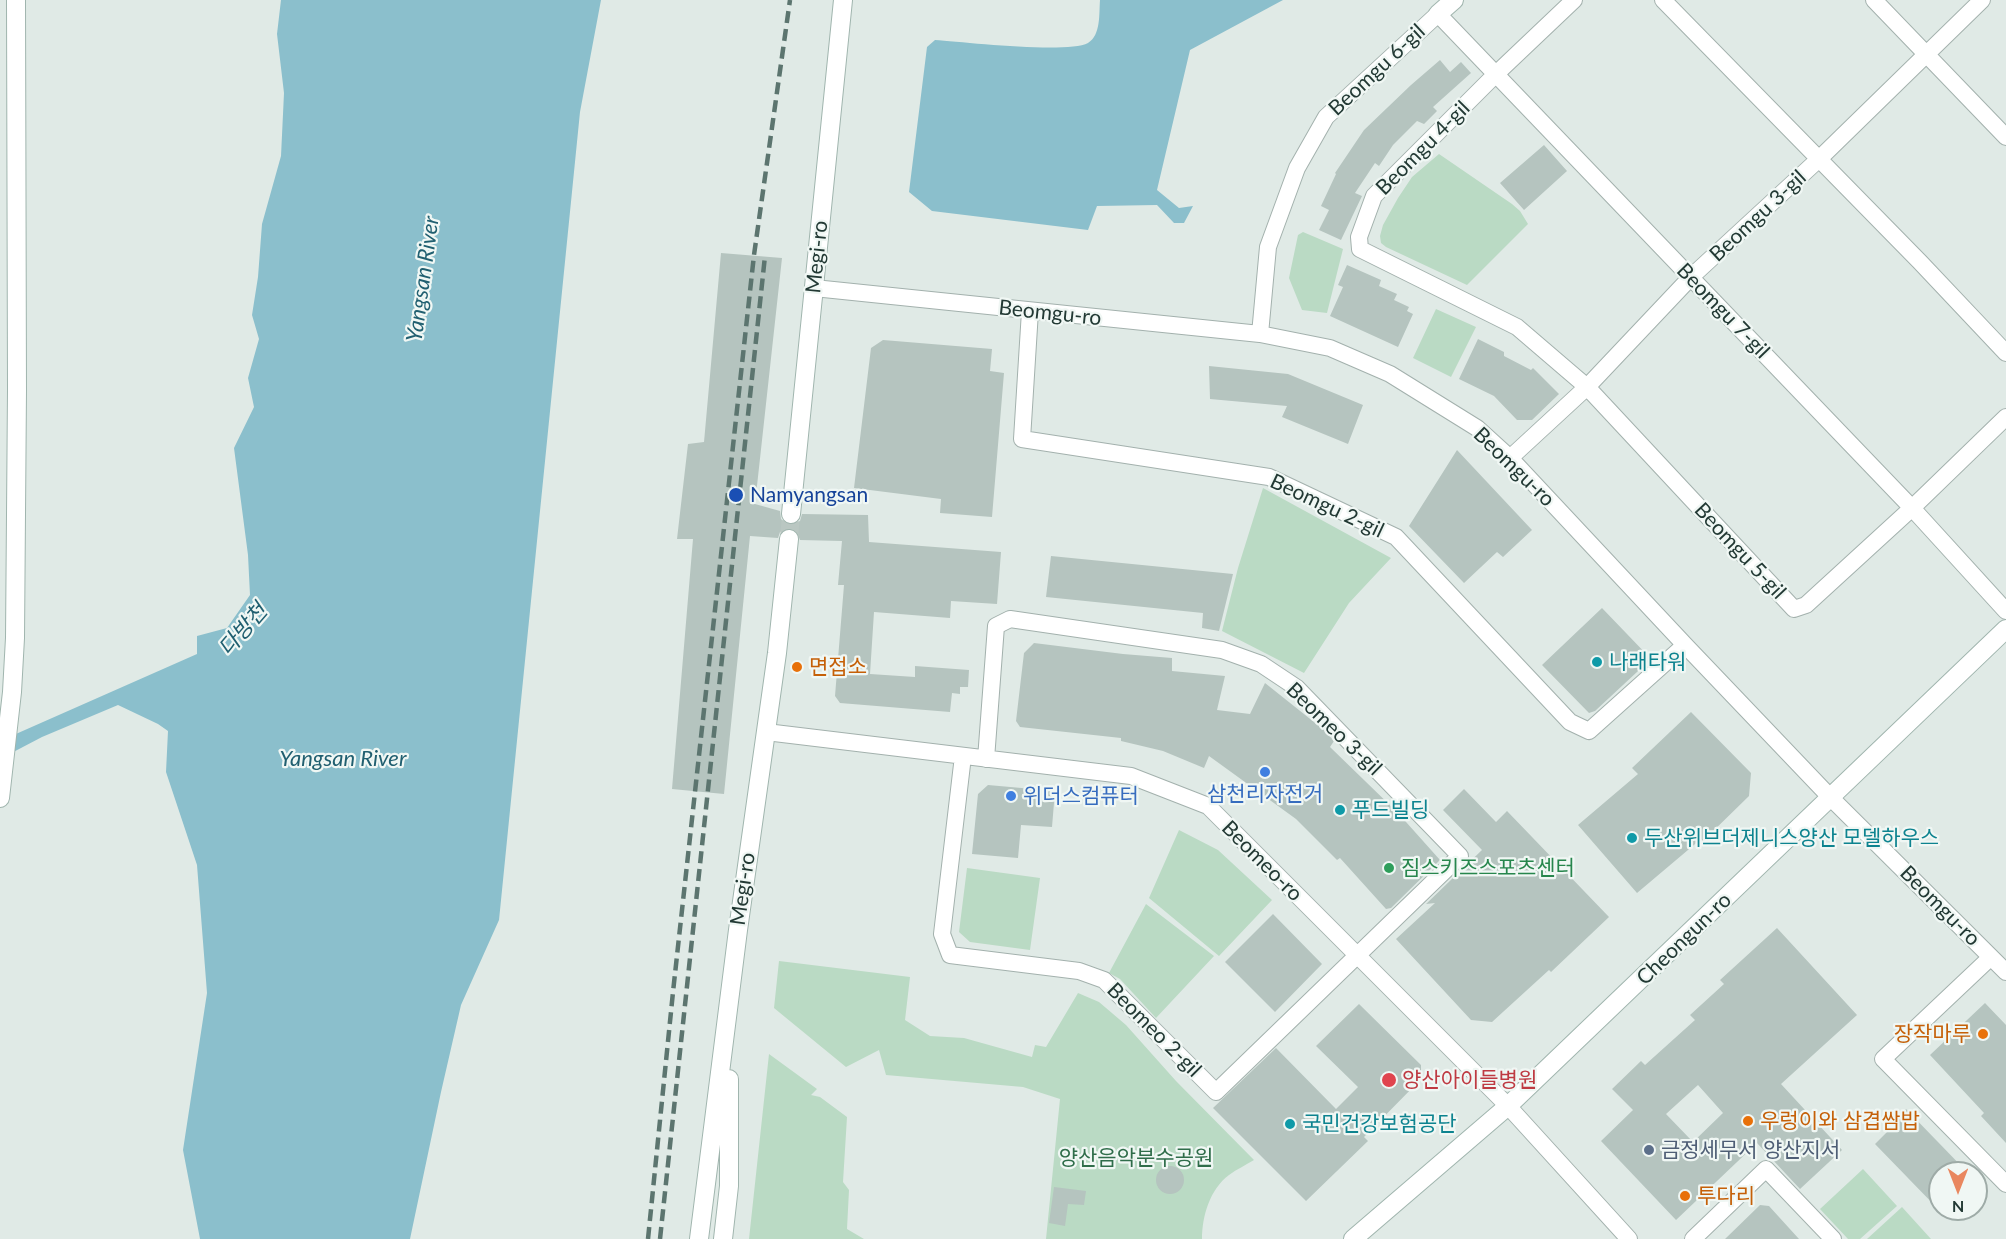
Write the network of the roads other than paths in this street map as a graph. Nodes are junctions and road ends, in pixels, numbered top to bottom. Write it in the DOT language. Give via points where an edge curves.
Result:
graph roads {
  1 [pos="16,0"];
  2 [pos="843,0"];
  3 [pos="1454,0"];
  4 [pos="1574,0"];
  5 [pos="1663,0"];
  6 [pos="1874,0"];
  7 [pos="1982,0"];
  8 [pos="1438,14"];
  9 [pos="1926,54"];
  10 [pos="1496,74"];
  11 [pos="2006,137"];
  12 [pos="1820,159"];
  13 [pos="1691,278"];
  14 [pos="814,288"];
  15 [pos="1030,310"];
  16 [pos="1260,334"];
  17 [pos="2006,353"];
  18 [pos="1587,387"];
  19 [pos="2006,417"];
  20 [pos="1510,458"];
  21 [pos="1912,508"];
  22 [pos="791,514"];
  23 [pos="789,539"];
  24 [pos="2006,611"];
  25 [pos="2006,629"];
  26 [pos="1685,645"];
  27 [pos="766,732"];
  28 [pos="963,756"];
  29 [pos="986,759"];
  30 [pos="0,798"];
  31 [pos="1831,798"];
  32 [pos="1357,955"];
  33 [pos="1991,957"];
  34 [pos="2006,972"];
  35 [pos="728,1004"];
  36 [pos="1508,1106"];
  37 [pos="2006,1184"];
  38 [pos="699,1239"];
  39 [pos="723,1239"];
  40 [pos="1353,1239"];
  41 [pos="1629,1239"];
  42 [pos="1693,1239"];
  43 [pos="1833,1239"];
  1 -- 30 [label="street" via="15,638"];
  2 -- 14 [label="street, Megi-ro"];
  3 -- 8 [label="street"];
  4 -- 10 [label="street, Beomgu 4-gil"];
  5 -- 12 [label="street"];
  6 -- 9 [label="street"];
  7 -- 9 [label="street, Beomgu 3-gil"];
  8 -- 10 [label="street, Beomgu 7-gil"];
  8 -- 16 [label="street, Beomgu 6-gil" via="1326,117 1297,168 1268,247"];
  9 -- 11 [label="street"];
  9 -- 12 [label="street, Beomgu 3-gil"];
  10 -- 13 [label="street, Beomgu 7-gil"];
  10 -- 18 [label="street, Beomgu 4-gil" via="1374,196 1359,237 1360,249 1517,327"];
  12 -- 13 [label="street, Beomgu 3-gil"];
  12 -- 17 [label="street"];
  13 -- 18 [label="street, Beomgu 3-gil"];
  13 -- 21 [label="street, Beomgu 7-gil"];
  14 -- 15 [label="street, Beomgu-ro"];
  14 -- 22 [label="street, Megi-ro"];
  15 -- 16 [label="street, Beomgu-ro"];
  15 -- 26 [label="street, Beomgu 2-gil" via="1022,439 1269,477 1396,537 1570,722 1589,731"];
  16 -- 20 [label="street, Beomgu-ro" via="1330,348 1390,374 1477,428"];
  18 -- 20 [label="street, Beomgu 3-gil"];
  18 -- 21 [label="street, Beomgu 5-gil" via="1794,609 1806,605"];
  19 -- 21 [label="street, Beomgu 5-gil"];
  20 -- 26 [label="street, Beomgu-ro"];
  21 -- 24 [label="street, Beomgu 7-gil"];
  23 -- 27 [label="street, Megi-ro"];
  25 -- 31 [label="street, Cheongun-ro"];
  26 -- 31 [label="street, Beomgu-ro"];
  27 -- 28 [label="street, Beomeo-ro"];
  27 -- 35 [label="street, Megi-ro"];
  28 -- 29 [label="street, Beomeo-ro"];
  28 -- 32 [label="street, Beomeo 2-gil" via="942,934 950,955 1079,971 1104,980 1216,1092"];
  29 -- 32 [label="street, Beomeo-ro" via="1131,776 1208,806"];
  29 -- 32 [label="street, Beomeo 3-gil" via="996,626 1010,619 1222,650 1261,664 1296,688 1460,856"];
  31 -- 33 [label="street, Beomgu-ro"];
  31 -- 36 [label="street, Cheongun-ro"];
  32 -- 36 [label="street, Beomeo-ro"];
  33 -- 34 [label="street, Beomgu-ro"];
  33 -- 37 [label="street" via="1883,1059"];
  35 -- 38 [label="street, Megi-ro"];
  35 -- 39 [label="street" via="729,1186"];
  36 -- 40 [label="street, Cheongun-ro"];
  36 -- 41 [label="street, Beomeo-ro"];
  42 -- 43 [label="street" via="1766,1169"];
}
